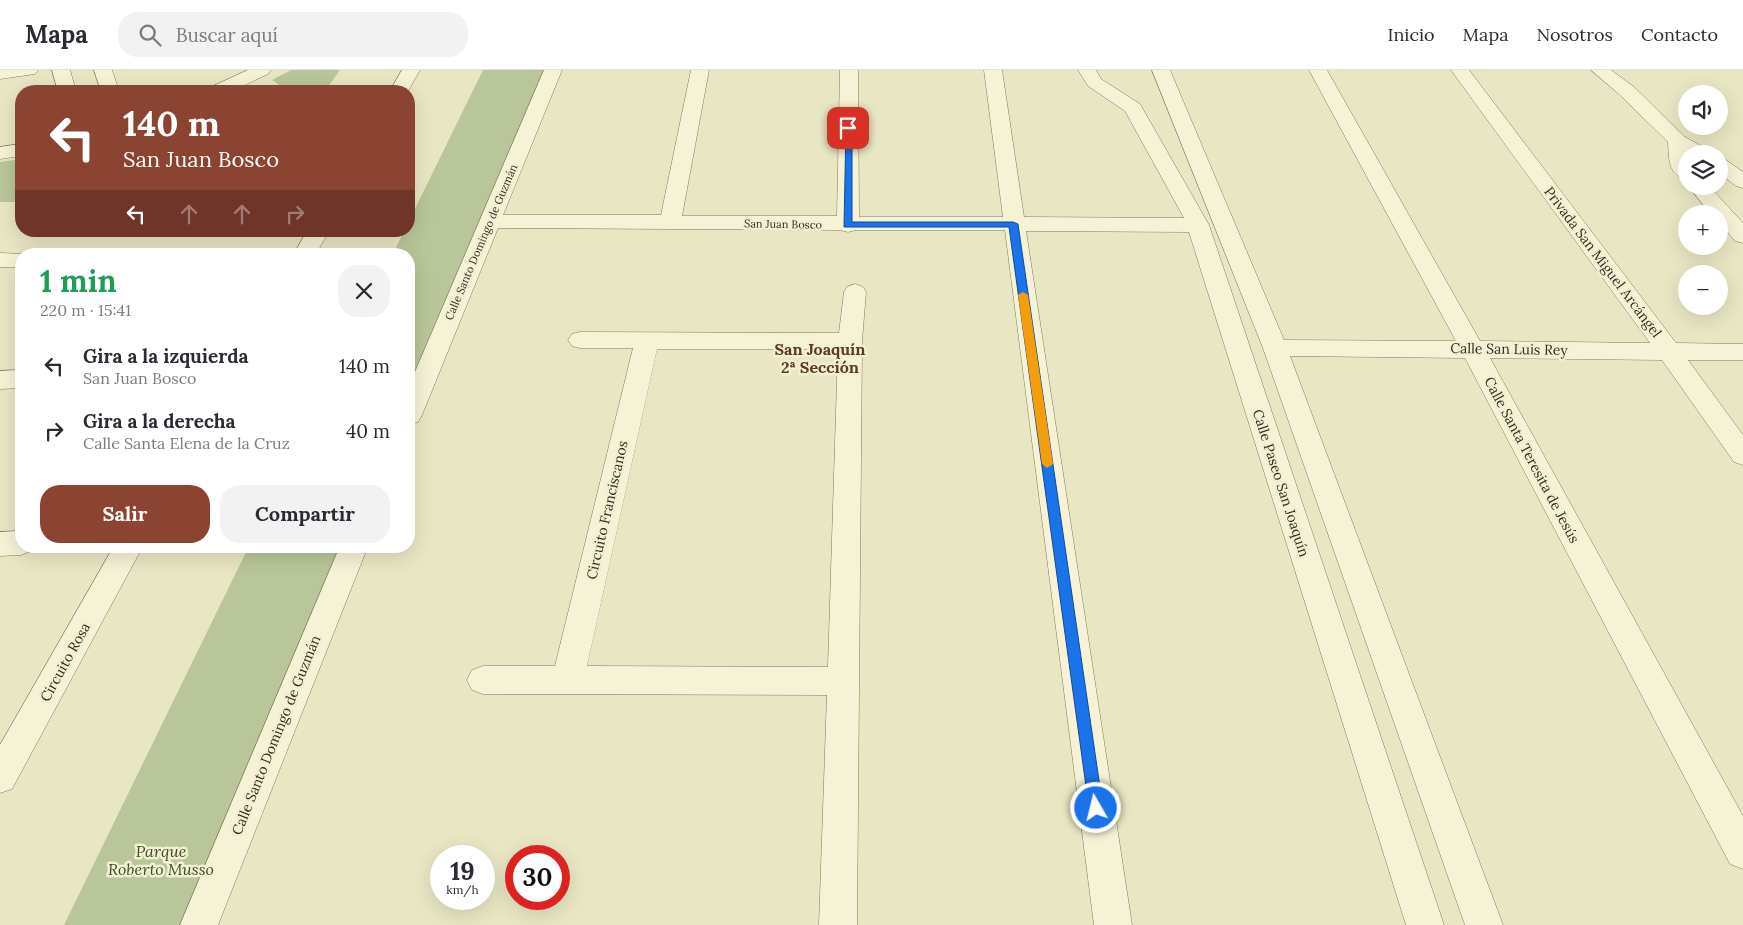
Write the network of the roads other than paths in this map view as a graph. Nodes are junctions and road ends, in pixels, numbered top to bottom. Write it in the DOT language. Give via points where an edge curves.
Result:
graph roads {
  1 [pos="29,70"];
  2 [pos="61,70"];
  3 [pos="103,70"];
  4 [pos="262,70"];
  5 [pos="411,70"];
  6 [pos="553,70"];
  7 [pos="700,70"];
  8 [pos="849,70"];
  9 [pos="992,70"];
  10 [pos="1087,70"];
  11 [pos="1161,70"];
  12 [pos="1318,70"];
  13 [pos="1460,70"];
  14 [pos="1600,70"];
  15 [pos="0,74"];
  16 [pos="65,85"];
  17 [pos="108,85"];
  18 [pos="231,85"];
  19 [pos="402,85"];
  20 [pos="1678,142"];
  21 [pos="1678,145"];
  22 [pos="1684,145"];
  23 [pos="15,151"];
  24 [pos="0,152"];
  25 [pos="1728,171"];
  26 [pos="1743,182"];
  27 [pos="1706,195"];
  28 [pos="489,221"];
  29 [pos="670,222"];
  30 [pos="1013,224"];
  31 [pos="848,225"];
  32 [pos="1198,225"];
  33 [pos="1743,236"];
  34 [pos="315,237"];
  35 [pos="308,248"];
  36 [pos="0,260"];
  37 [pos="15,260"];
  38 [pos="856,292"];
  39 [pos="580,340"];
  40 [pos="647,341"];
  41 [pos="850,341"];
  42 [pos="1275,348"];
  43 [pos="1472,348"];
  44 [pos="1668,351"];
  45 [pos="1743,352"];
  46 [pos="15,379"];
  47 [pos="0,380"];
  48 [pos="415,400"];
  49 [pos="1743,455"];
  50 [pos="15,543"];
  51 [pos="0,544"];
  52 [pos="125,553"];
  53 [pos="351,553"];
  54 [pos="568,679"];
  55 [pos="483,680"];
  56 [pos="844,681"];
  57 [pos="0,777"];
  58 [pos="1743,851"];
  59 [pos="199,925"];
  60 [pos="838,925"];
  61 [pos="1113,925"];
  62 [pos="1425,925"];
  63 [pos="1484,925"];
  1 -- 15 [label="street"];
  2 -- 16 [label="street"];
  3 -- 17 [label="street"];
  4 -- 18 [label="street"];
  5 -- 19 [label="street"];
  6 -- 28 [label="street, Calle Santo Domingo de Guzmán"];
  7 -- 29 [label="street"];
  8 -- 31 [label="street"];
  9 -- 30 [label="street"];
  10 -- 32 [label="street, Calle Paseo San Joaquín" via="1094,82 1133,108"];
  11 -- 42 [label="street"];
  12 -- 43 [label="street, Calle Santa Teresita de Jesús"];
  13 -- 44 [label="street, Privada San Miguel Arcángel"];
  14 -- 20 [label="street"];
  20 -- 21 [label="street"];
  20 -- 22 [label="street"];
  23 -- 24 [label="street"];
  25 -- 26 [label="street"];
  27 -- 33 [label="street"];
  28 -- 29 [label="street, San Juan Bosco"];
  28 -- 48 [label="street, Calle Santo Domingo de Guzmán"];
  29 -- 31 [label="street, San Juan Bosco"];
  30 -- 31 [label="street, San Juan Bosco"];
  30 -- 32 [label="street, San Juan Bosco"];
  30 -- 61 [label="street"];
  32 -- 62 [label="street, Calle Paseo San Joaquín"];
  34 -- 35 [label="street"];
  36 -- 37 [label="street"];
  38 -- 41 [label="street"];
  39 -- 40 [label="street"];
  40 -- 41 [label="street"];
  40 -- 54 [label="street, Circuito Franciscanos"];
  41 -- 56 [label="street"];
  42 -- 43 [label="street, Calle San Luis Rey"];
  42 -- 63 [label="street"];
  43 -- 44 [label="street, Calle San Luis Rey"];
  43 -- 58 [label="street, Calle Santa Teresita de Jesús"];
  44 -- 45 [label="street, Calle San Luis Rey"];
  44 -- 49 [label="street, Privada San Miguel Arcángel"];
  46 -- 47 [label="street"];
  50 -- 51 [label="street"];
  52 -- 57 [label="street, Circuito Rosa"];
  53 -- 59 [label="street, Calle Santo Domingo de Guzmán"];
  54 -- 55 [label="street"];
  54 -- 56 [label="street"];
  56 -- 60 [label="street"];
}
